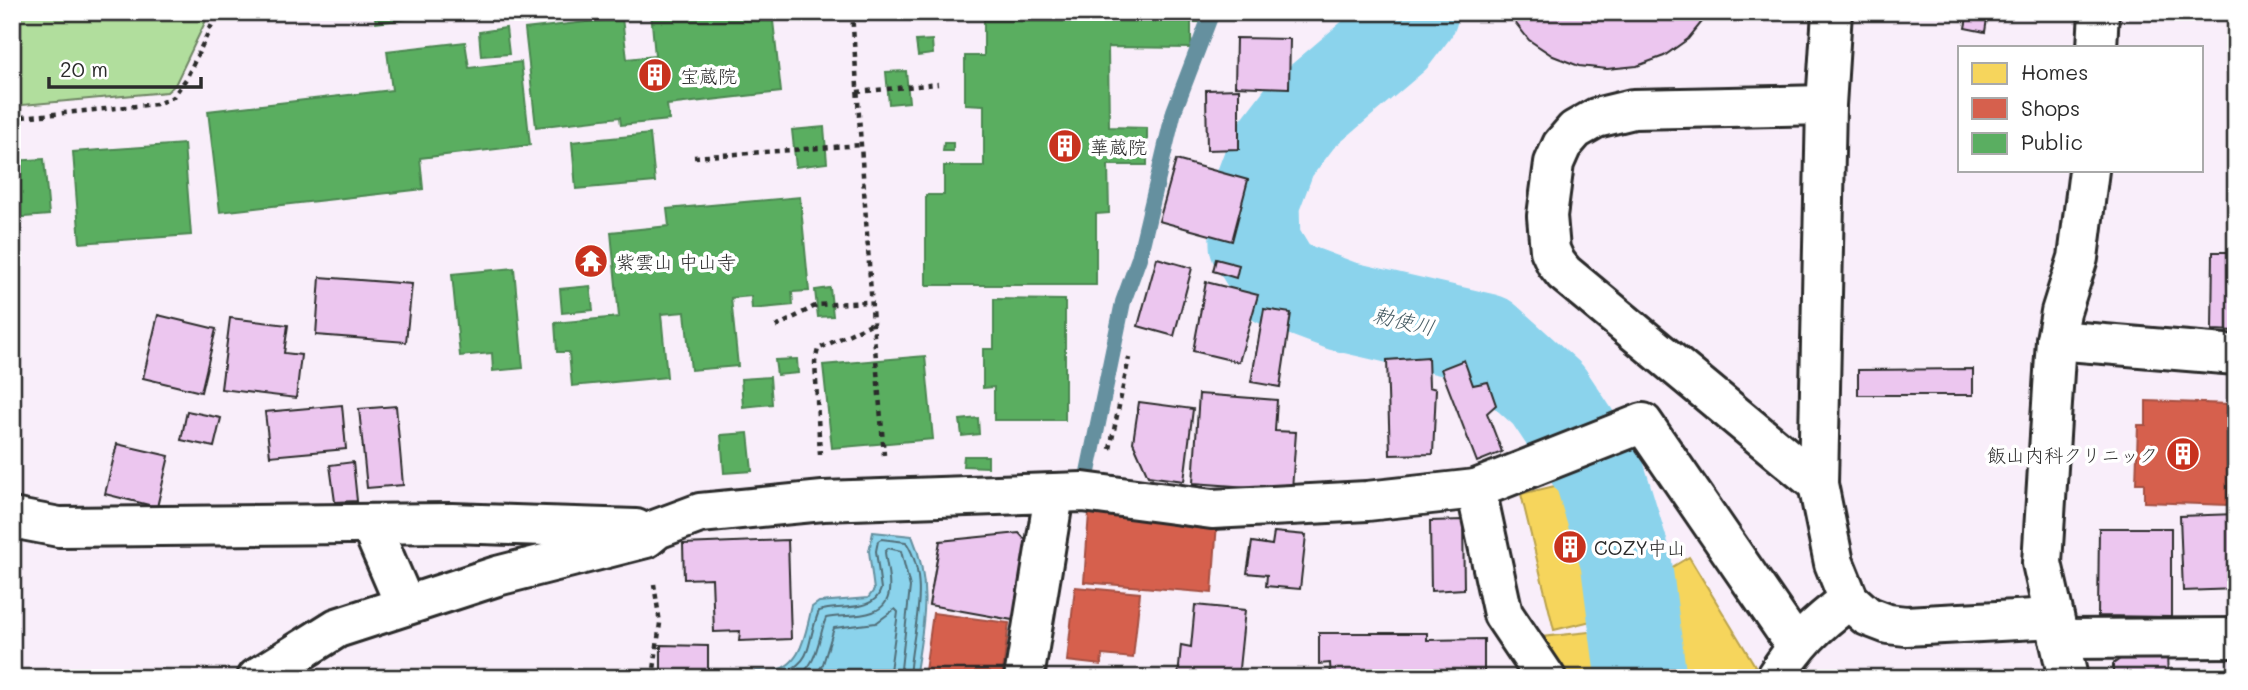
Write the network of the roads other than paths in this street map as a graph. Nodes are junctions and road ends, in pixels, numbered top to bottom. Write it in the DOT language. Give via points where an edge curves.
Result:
graph roads {
  1 [pos="1832,12"];
  2 [pos="2099,12"];
  3 [pos="2097,46"];
  4 [pos="1826,105"];
  5 [pos="2089,172"];
  6 [pos="2056,340"];
  7 [pos="2236,355"];
  8 [pos="1818,484"];
  9 [pos="1476,489"];
  10 [pos="1054,495"];
  11 [pos="12,518"];
  12 [pos="370,524"];
  13 [pos="651,534"];
  14 [pos="1849,600"];
  15 [pos="405,605"];
  16 [pos="2057,629"];
  17 [pos="2236,638"];
  18 [pos="1796,646"];
  19 [pos="257,678"];
  20 [pos="1024,678"];
  21 [pos="1546,678"];
  22 [pos="1775,678"];
  23 [pos="2068,678"];
  1 -- 4 [label="street"];
  2 -- 3 [label="street"];
  4 -- 8 [label="street"];
  4 -- 8 [label="street" via="1633,109 1596,118 1575,130 1562,145 1554,163 1547,216 1550,250 1564,273"];
  5 -- 6 [label="street" via="2078,258"];
  6 -- 7 [label="street"];
  6 -- 16 [label="street" via="2042,563"];
  8 -- 14 [label="street" via="1834,563"];
  9 -- 10 [label="street" via="1367,501 1212,509 1083,492"];
  9 -- 18 [label="street" via="1643,423"];
  9 -- 21 [label="street" via="1503,614"];
  10 -- 13 [label="street" via="823,501 700,513"];
  10 -- 20 [label="street"];
  11 -- 12 [label="street" via="59,527"];
  12 -- 13 [label="street" via="452,523"];
  12 -- 15 [label="street"];
  13 -- 15 [label="street"];
  14 -- 16 [label="street" via="1867,616 1888,624"];
  14 -- 18 [label="street"];
  15 -- 19 [label="street" via="337,628"];
  16 -- 17 [label="street"];
  16 -- 23 [label="street"];
  18 -- 22 [label="street"];
}
